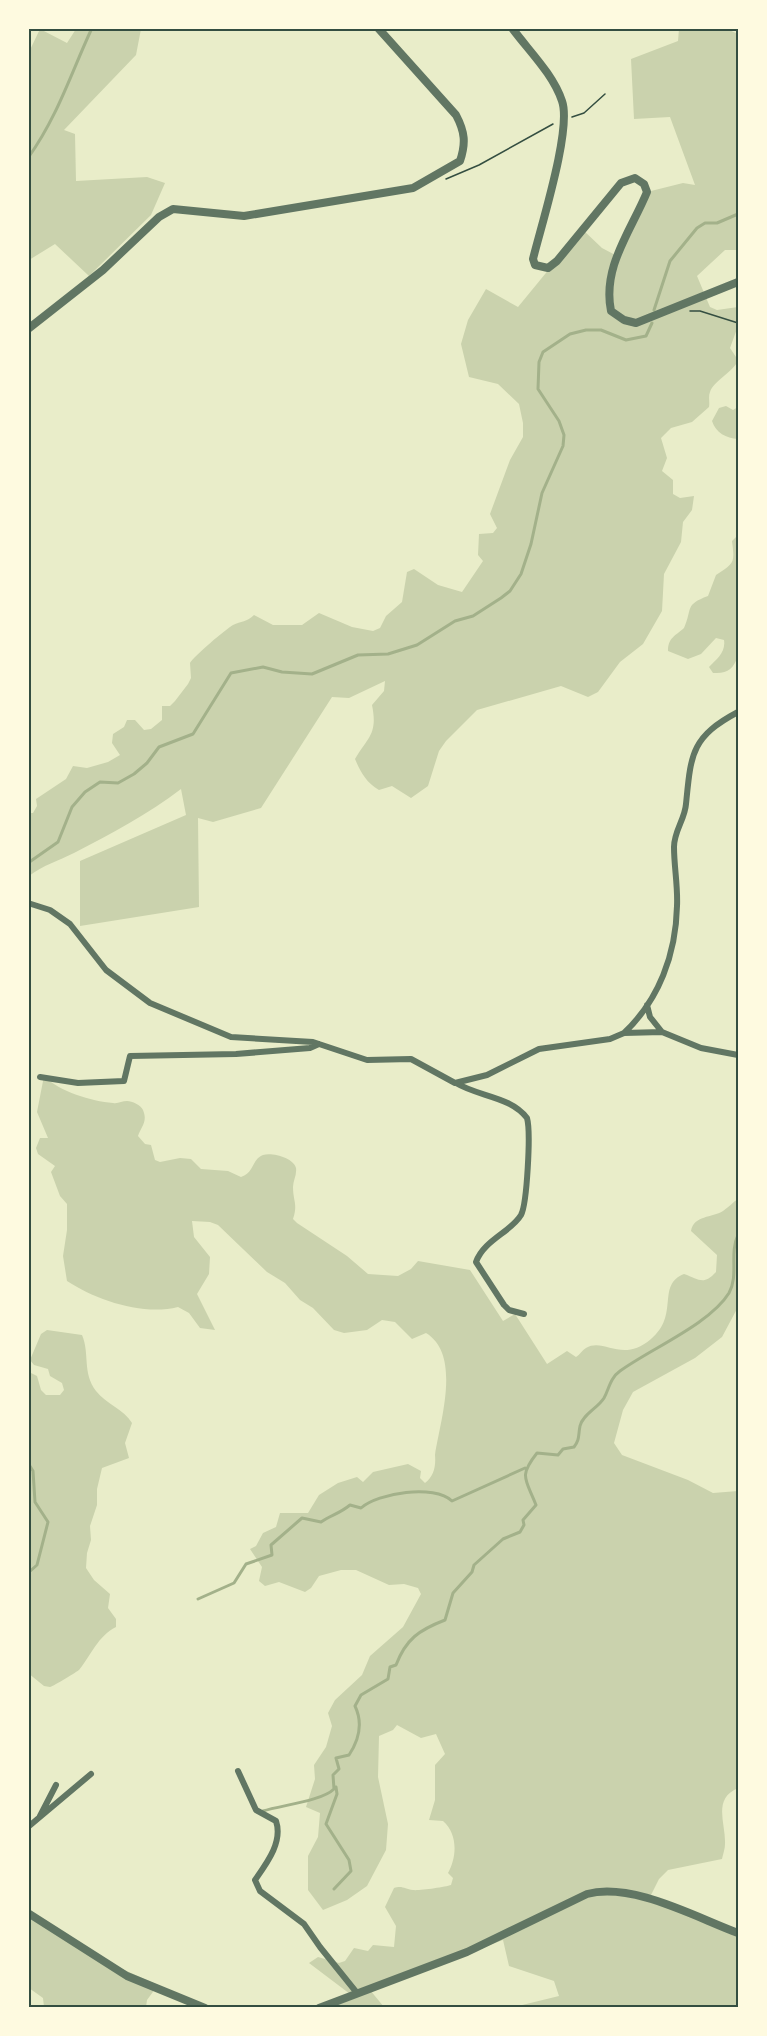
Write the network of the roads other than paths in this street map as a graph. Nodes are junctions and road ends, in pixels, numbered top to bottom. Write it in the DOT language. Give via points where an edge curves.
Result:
graph roads {
  1 [pos="378,28"];
  2 [pos="512,28"];
  3 [pos="738,282"];
  4 [pos="28,329"];
  5 [pos="738,712"];
  6 [pos="28,903"];
  7 [pos="647,1004"];
  8 [pos="662,1032"];
  9 [pos="624,1034"];
  10 [pos="320,1044"];
  11 [pos="738,1055"];
  12 [pos="40,1077"];
  13 [pos="455,1083"];
  14 [pos="524,1314"];
  15 [pos="238,1771"];
  16 [pos="91,1774"];
  17 [pos="56,1785"];
  18 [pos="36,1821"];
  19 [pos="28,1827"];
  20 [pos="28,1913"];
  21 [pos="738,1933"];
  22 [pos="357,1993"];
  23 [pos="205,2007"];
  24 [pos="319,2007"];
  1 -- 4 [label="street" via="430,84 464,129 465,146 460,161 413,188 244,216 173,208"];
  2 -- 3 [label="street" via="563,102 564,120 533,259 535,265 548,268 557,261 621,183 635,178 644,183 647,192 610,275 611,311 636,323"];
  5 -- 7 [label="street" via="703,736 694,749 686,807 674,836 675,929 666,972"];
  6 -- 10 [label="street" via="50,910 70,924 106,970 150,1003 231,1037"];
  7 -- 8 [label="street" via="650,1017"];
  7 -- 9 [label="street"];
  8 -- 9 [label="street"];
  8 -- 11 [label="street" via="701,1048"];
  9 -- 13 [label="street" via="539,1049 487,1075"];
  10 -- 12 [label="street" via="236,1054 130,1056 124,1081 78,1083"];
  10 -- 13 [label="street" via="367,1060 411,1059"];
  13 -- 14 [label="street" via="514,1105 527,1118 531,1141 524,1207 520,1217 493,1240 476,1262 508,1310"];
  15 -- 22 [label="street" via="256,1810 276,1821 279,1832 270,1858 255,1880 260,1891 304,1924"];
  16 -- 18 [label="street"];
  17 -- 18 [label="street"];
  18 -- 19 [label="street"];
  20 -- 23 [label="street" via="127,1977"];
  21 -- 22 [label="street" via="635,1894 602,1890 467,1952"];
  22 -- 24 [label="street"];
}
